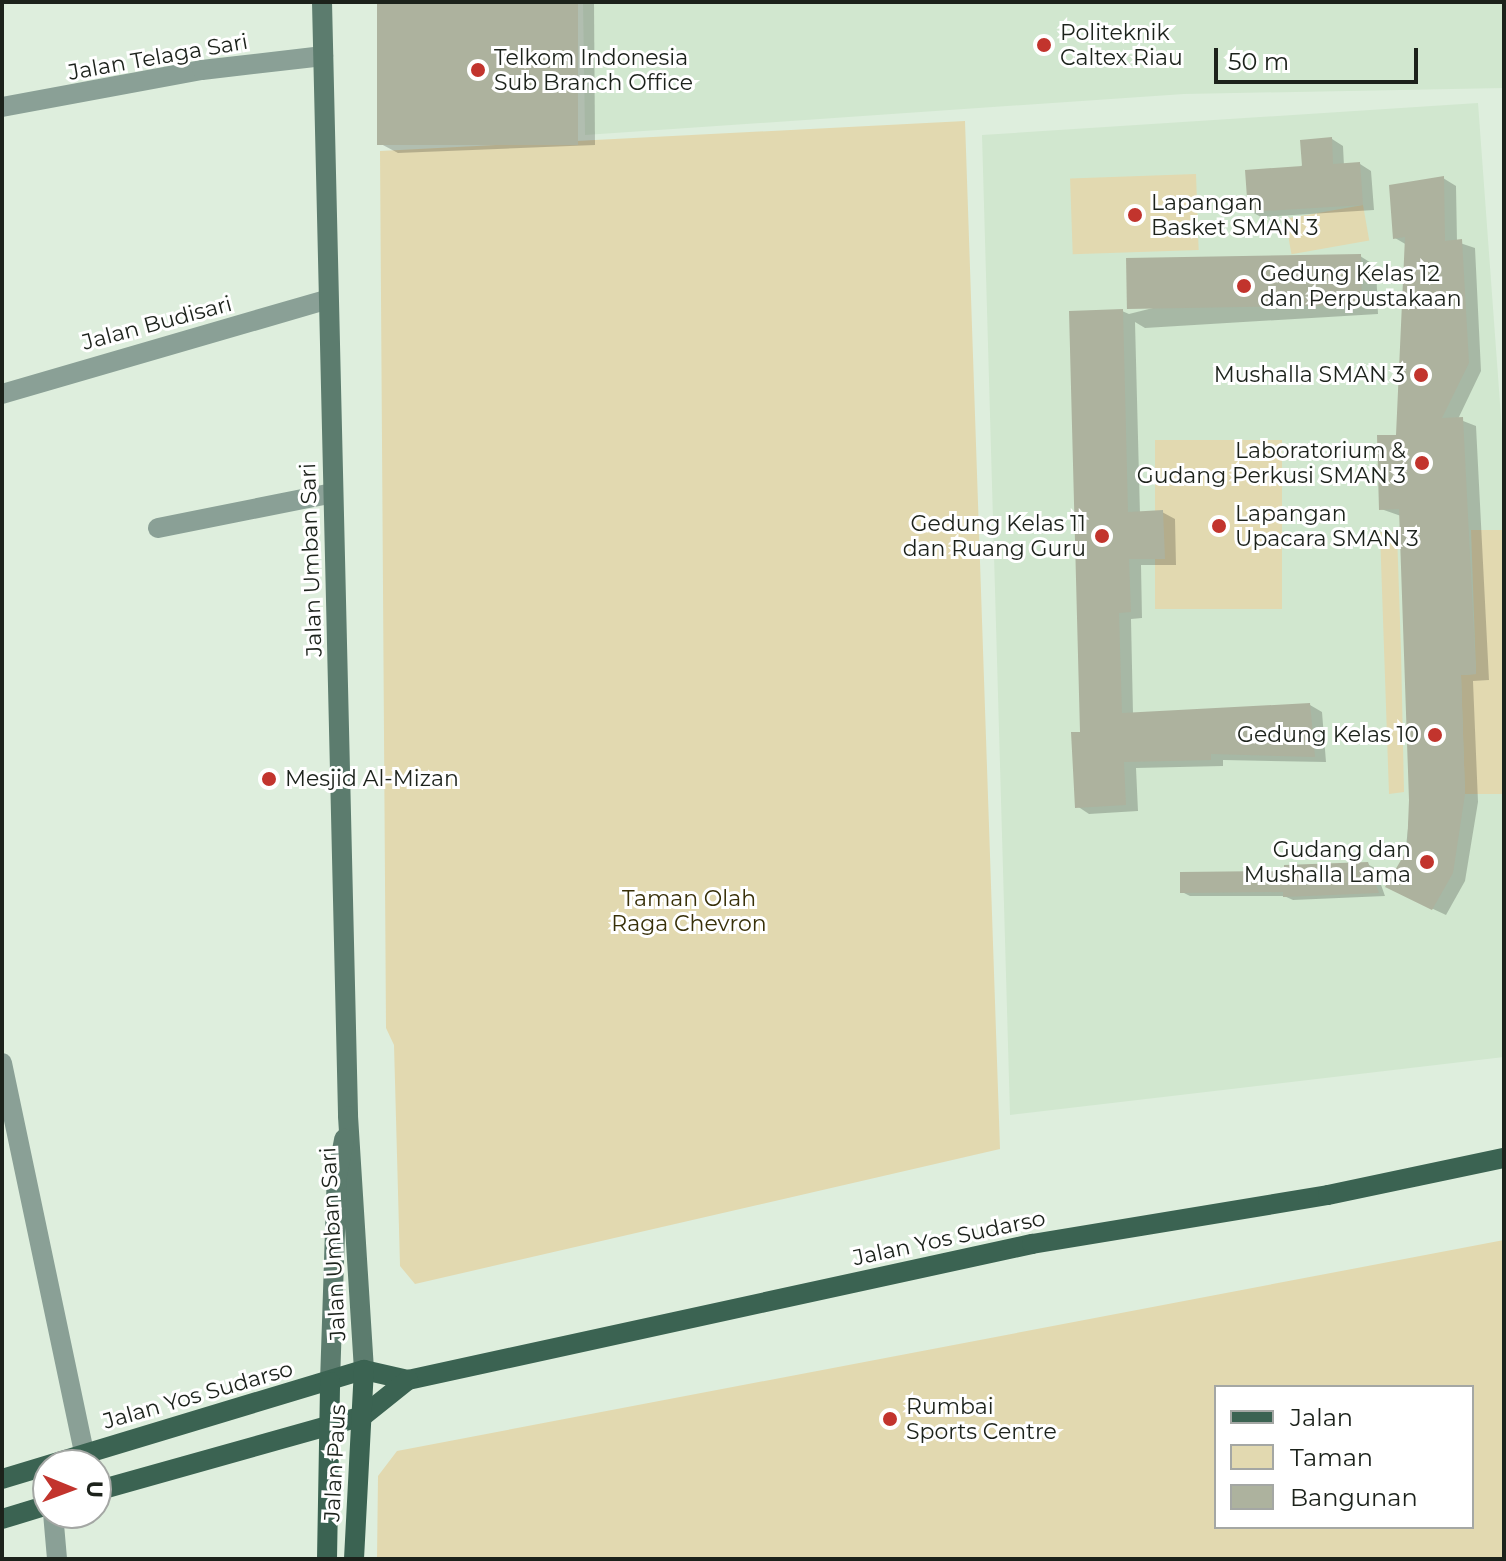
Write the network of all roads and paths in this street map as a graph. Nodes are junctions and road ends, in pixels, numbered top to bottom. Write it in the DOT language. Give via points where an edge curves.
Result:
graph roads {
  1 [pos="322,2"];
  2 [pos="323,56"];
  3 [pos="2,107"];
  4 [pos="325,300"];
  5 [pos="2,394"];
  6 [pos="333,493"];
  7 [pos="158,528"];
  8 [pos="2,1063"];
  9 [pos="348,1116"];
  10 [pos="1504,1158"];
  11 [pos="364,1370"];
  12 [pos="408,1380"];
  13 [pos="330,1382"];
  14 [pos="363,1416"];
  15 [pos="330,1424"];
  16 [pos="83,1449"];
  17 [pos="95,1449"];
  18 [pos="32,1469"];
  19 [pos="2,1479"];
  20 [pos="112,1486"];
  21 [pos="32,1510"];
  22 [pos="2,1519"];
  23 [pos="54,1529"];
  24 [pos="57,1559"];
  25 [pos="327,1559"];
  26 [pos="354,1559"];
  1 -- 2 [label="main road, Jalan Umban Sari"];
  2 -- 3 [label="street, Jalan Telaga Sari" via="202,70"];
  2 -- 4 [label="main road, Jalan Umban Sari"];
  4 -- 5 [label="street, Jalan Budisari"];
  4 -- 6 [label="main road, Jalan Umban Sari"];
  6 -- 7 [label="street"];
  6 -- 9 [label="main road, Jalan Umban Sari"];
  8 -- 16 [label="street"];
  9 -- 11 [label="main road, Jalan Umban Sari"];
  9 -- 13 [label="main road, Jalan Umban Sari" via="337,1176"];
  10 -- 12 [label="main road, Jalan Yos Sudarso" via="1328,1195 1032,1244"];
  11 -- 12 [label="main road, Jalan Yos Sudarso"];
  11 -- 13 [label="main road, Jalan Yos Sudarso"];
  11 -- 14 [label="main road, Jalan Paus"];
  12 -- 14 [label="main road, Jalan Yos Sudarso"];
  13 -- 15 [label="main road, Jalan Paus"];
  13 -- 17 [label="main road, Jalan Yos Sudarso"];
  14 -- 15 [label="main road, Jalan Yos Sudarso"];
  14 -- 26 [label="main road, Jalan Paus"];
  15 -- 20 [label="main road, Jalan Yos Sudarso"];
  15 -- 25 [label="main road, Jalan Paus"];
  18 -- 19 [label="main road, Jalan Yos Sudarso"];
  21 -- 22 [label="main road"];
  23 -- 24 [label="street"];
}
